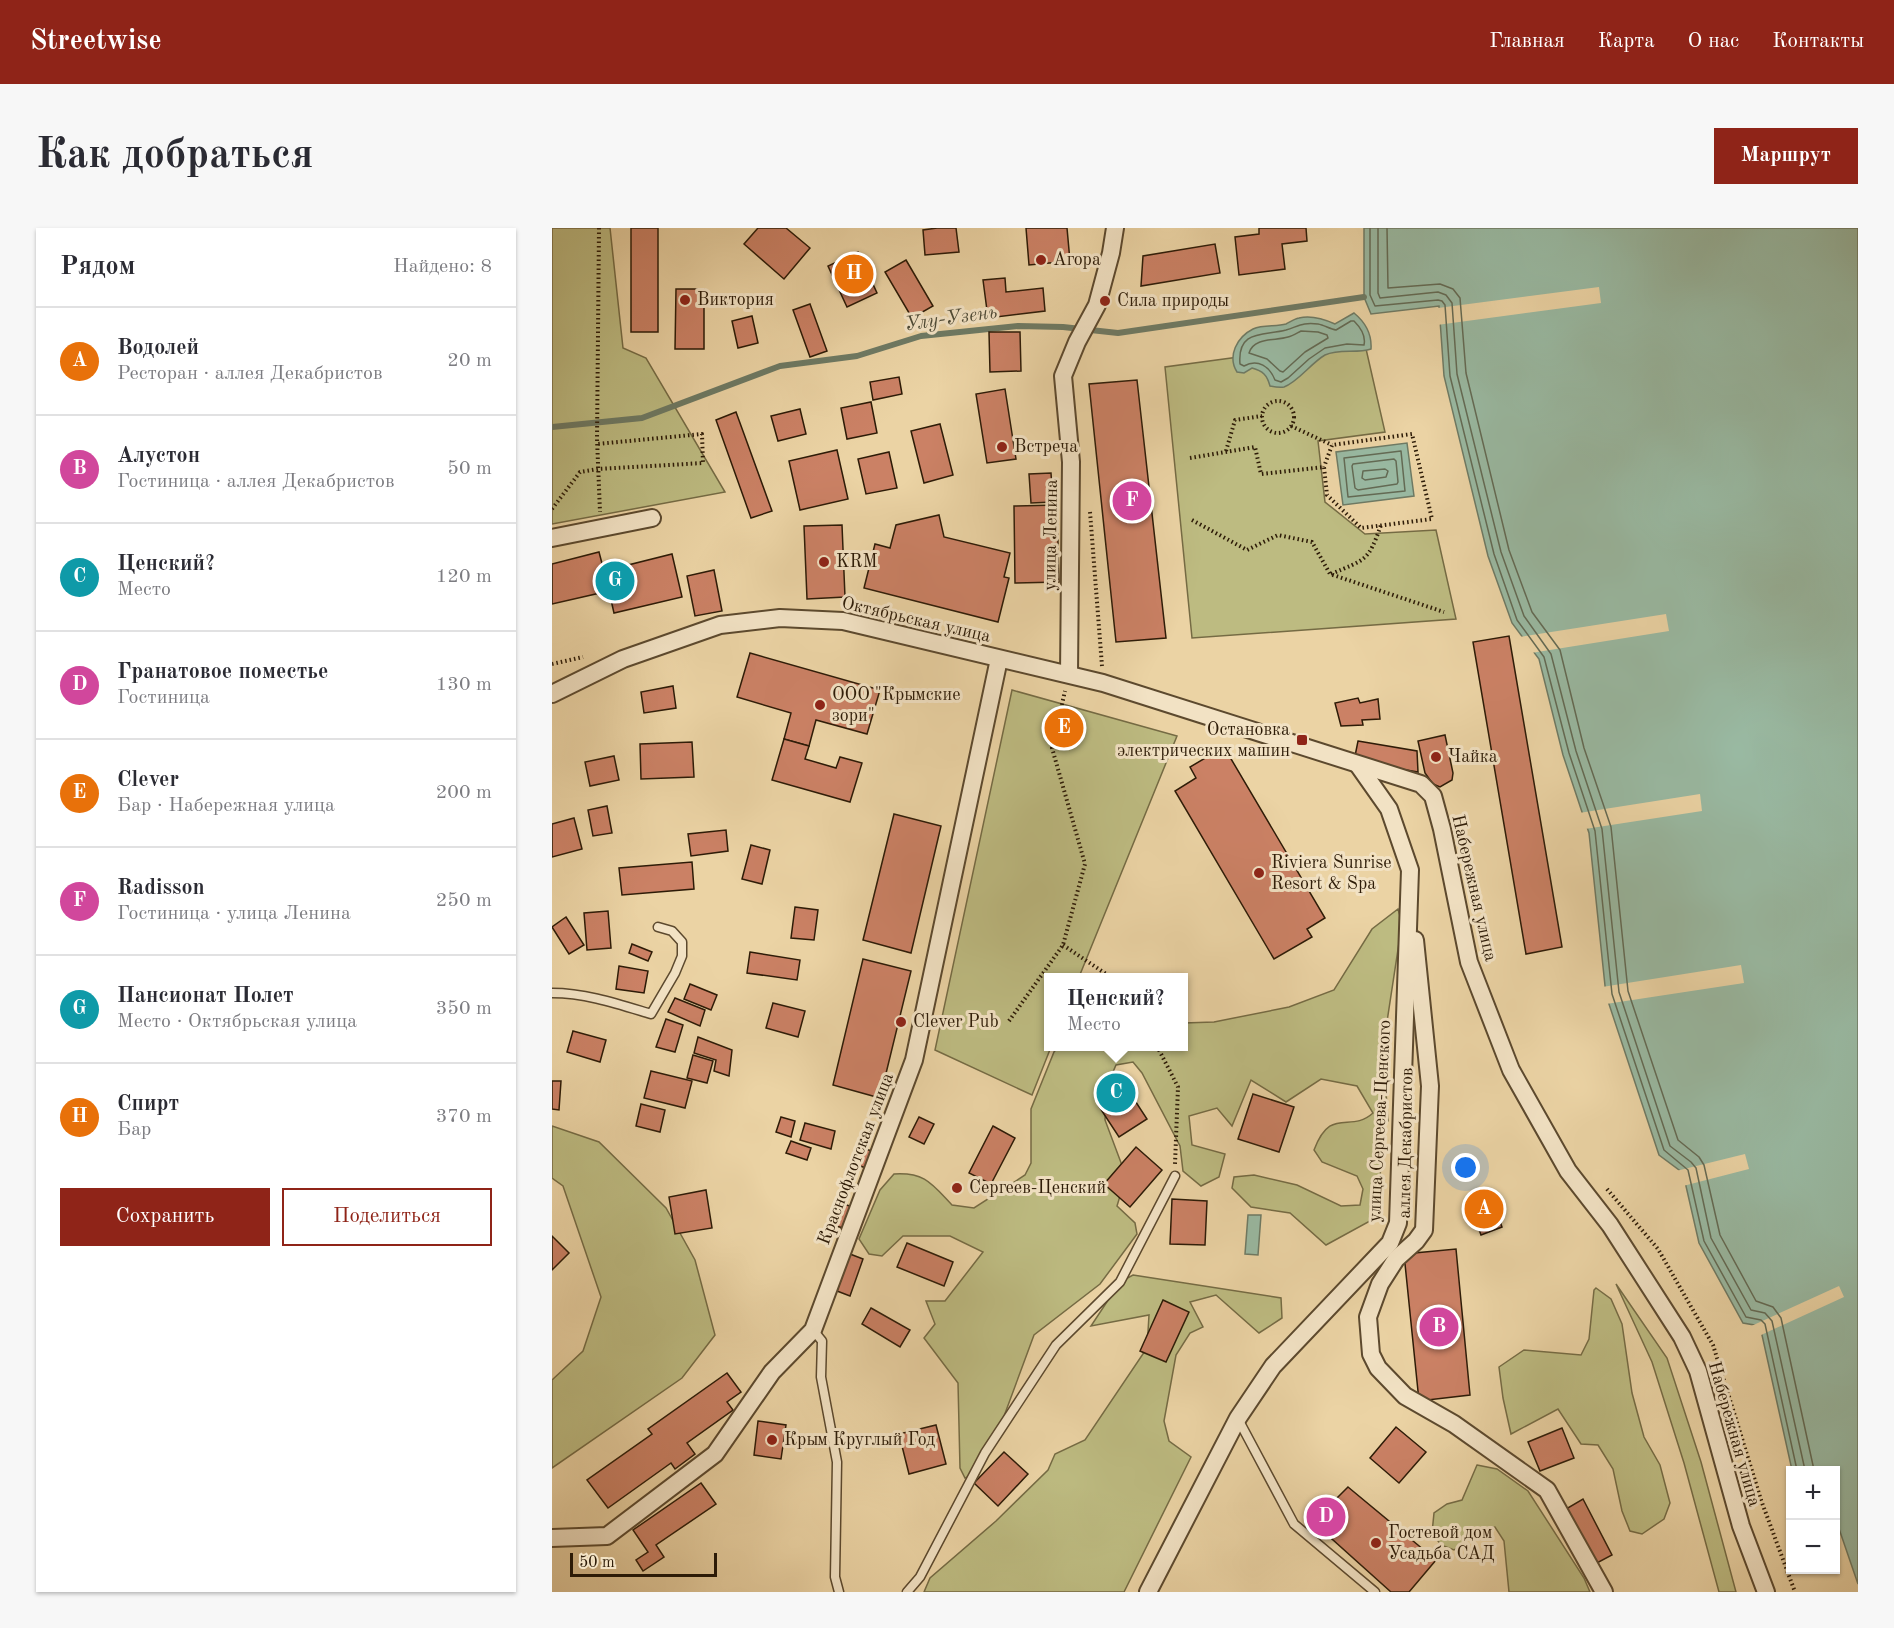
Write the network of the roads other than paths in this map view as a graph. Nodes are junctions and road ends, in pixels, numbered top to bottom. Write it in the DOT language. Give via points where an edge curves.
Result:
graph roads {
  1 [pos="1115,228"];
  2 [pos="652,518"];
  3 [pos="552,538"];
  4 [pos="999,659"];
  5 [pos="1069,674"];
  6 [pos="552,694"];
  7 [pos="1358,765"];
  8 [pos="1408,898"];
  9 [pos="658,927"];
  10 [pos="552,993"];
  11 [pos="1175,1176"];
  12 [pos="813,1330"];
  13 [pos="1238,1418"];
  14 [pos="552,1538"];
  15 [pos="839,1592"];
  16 [pos="907,1592"];
  17 [pos="1148,1592"];
  18 [pos="1375,1592"];
  19 [pos="1605,1592"];
  20 [pos="1766,1592"];
  1 -- 5 [label="street, улица Ленина" via="1097,305 1063,376 1071,462"];
  2 -- 3 [label="street"];
  4 -- 5 [label="street, Октябрьская улица"];
  4 -- 6 [label="street, Октябрьская улица" via="843,621 780,618 720,625 623,659"];
  4 -- 12 [label="street, Краснофлотская улица" via="914,1060"];
  5 -- 7 [label="street, Набережная улица"];
  7 -- 8 [label="street, улица Сергеева-Ценского" via="1389,809 1410,870"];
  7 -- 20 [label="street, Набережная улица" via="1420,784 1433,796 1469,962 1511,1070 1568,1171 1610,1225 1682,1337 1698,1371 1741,1526"];
  8 -- 13 [label="street, улица Сергеева-Ценского" via="1398,1223 1390,1243 1273,1365"];
  8 -- 19 [label="street, аллея Декабристов" via="1430,1086 1424,1230 1396,1259 1380,1284 1368,1317 1371,1354 1378,1368 1405,1396 1454,1424 1547,1490"];
  9 -- 10 [label="lane" via="672,931 682,942 682,956 651,1014 604,999"];
  11 -- 16 [label="lane" via="1120,1282 1056,1345 985,1453 920,1577"];
  12 -- 14 [label="street, Краснофлотская улица" via="772,1372 716,1454 608,1536"];
  12 -- 15 [label="lane" via="822,1341 820,1377 837,1462 835,1576"];
  13 -- 17 [label="street, улица Сергеева-Ценского"];
  13 -- 18 [label="lane" via="1294,1524"];
}
